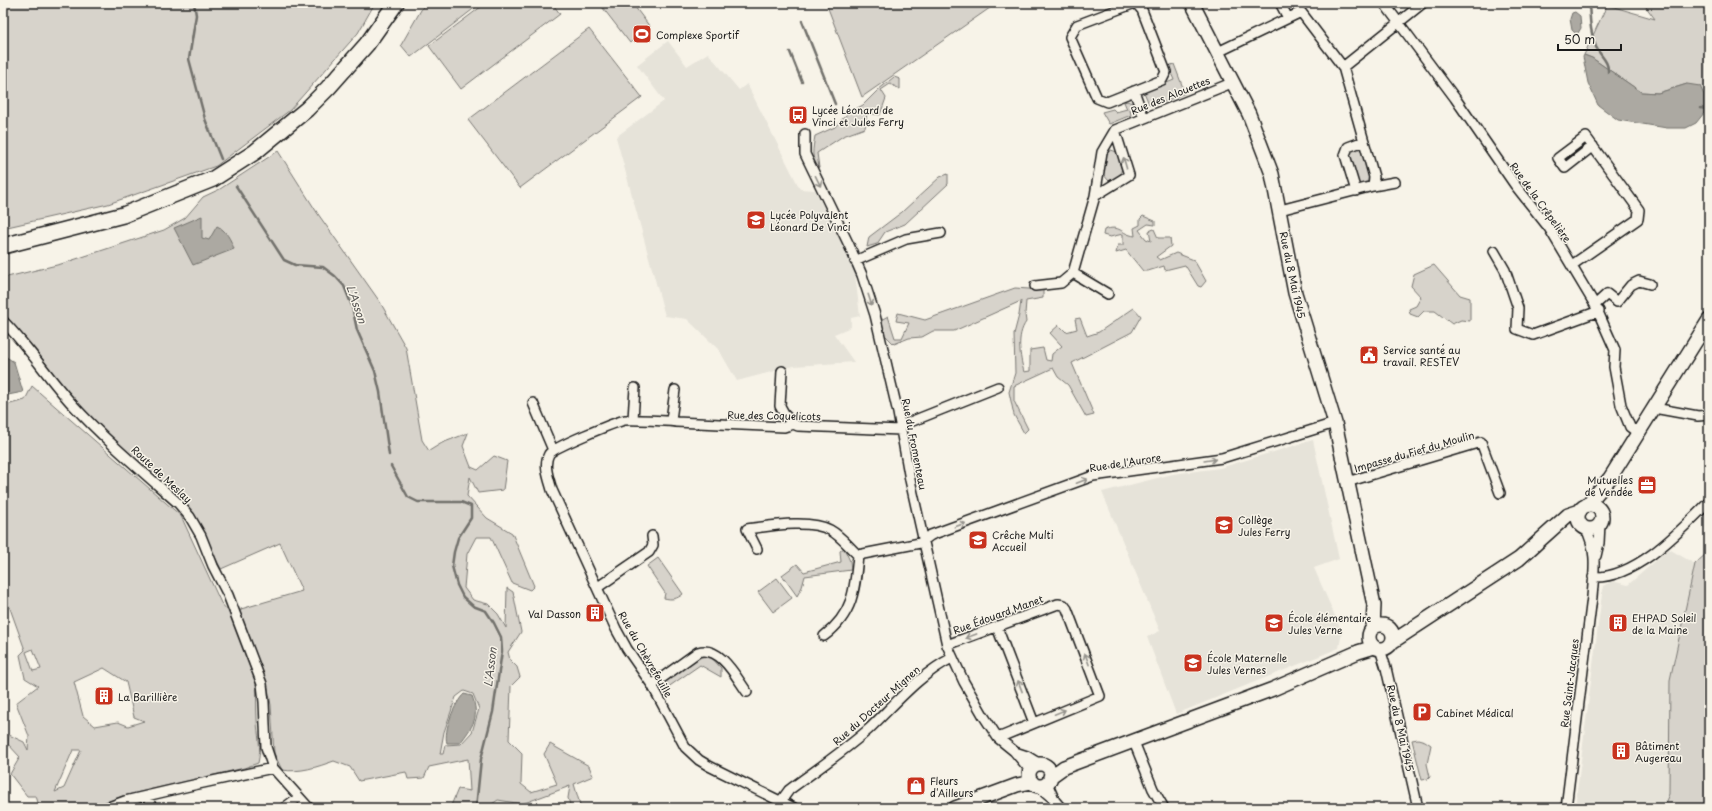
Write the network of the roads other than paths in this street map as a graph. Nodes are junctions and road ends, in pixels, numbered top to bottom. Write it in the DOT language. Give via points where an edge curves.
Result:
graph roads {
  1 [pos="396,3"];
  2 [pos="1135,3"];
  3 [pos="1192,3"];
  4 [pos="1280,3"];
  5 [pos="1384,3"];
  6 [pos="1423,3"];
  7 [pos="1288,18"];
  8 [pos="1399,23"];
  9 [pos="1218,52"];
  10 [pos="1343,67"];
  11 [pos="1234,82"];
  12 [pos="1134,91"];
  13 [pos="1144,118"];
  14 [pos="1116,130"];
  15 [pos="805,134"];
  16 [pos="1364,141"];
  17 [pos="1593,146"];
  18 [pos="1394,182"];
  19 [pos="1373,186"];
  20 [pos="1356,191"];
  21 [pos="1095,196"];
  22 [pos="1280,210"];
  23 [pos="941,233"];
  24 [pos="3,246"];
  25 [pos="1494,251"];
  26 [pos="856,261"];
  27 [pos="1572,265"];
  28 [pos="1073,273"];
  29 [pos="1650,284"];
  30 [pos="1035,286"];
  31 [pos="1108,294"];
  32 [pos="1597,308"];
  33 [pos="1709,320"];
  34 [pos="3,321"];
  35 [pos="782,371"];
  36 [pos="998,387"];
  37 [pos="636,388"];
  38 [pos="675,390"];
  39 [pos="533,403"];
  40 [pos="1654,408"];
  41 [pos="1709,415"];
  42 [pos="633,419"];
  43 [pos="671,420"];
  44 [pos="1334,423"];
  45 [pos="793,424"];
  46 [pos="900,428"];
  47 [pos="1638,433"];
  48 [pos="553,450"];
  49 [pos="1610,478"];
  50 [pos="1347,482"];
  51 [pos="1500,493"];
  52 [pos="1709,502"];
  53 [pos="1587,505"];
  54 [pos="1600,518"];
  55 [pos="1556,525"];
  56 [pos="1583,526"];
  57 [pos="652,536"];
  58 [pos="924,540"];
  59 [pos="757,549"];
  60 [pos="858,555"];
  61 [pos="1595,562"];
  62 [pos="1593,578"];
  63 [pos="598,587"];
  64 [pos="1414,626"];
  65 [pos="997,627"];
  66 [pos="824,636"];
  67 [pos="1378,636"];
  68 [pos="947,645"];
  69 [pos="952,658"];
  70 [pos="652,685"];
  71 [pos="747,692"];
  72 [pos="1034,723"];
  73 [pos="998,738"];
  74 [pos="1134,742"];
  75 [pos="273,768"];
  76 [pos="1039,775"];
  77 [pos="147,796"];
  78 [pos="299,797"];
  79 [pos="780,801"];
  80 [pos="1058,804"];
  81 [pos="106,808"];
  82 [pos="152,808"];
  83 [pos="284,808"];
  84 [pos="309,808"];
  85 [pos="794,808"];
  86 [pos="955,808"];
  87 [pos="1164,808"];
  88 [pos="1418,808"];
  89 [pos="1566,808"];
  1 -- 24 [label="main road" via="367,44 328,88 255,152 214,178 123,215"];
  2 -- 12 [label="street" via="1142,10 1166,72 1162,80"];
  2 -- 12 [label="street" via="1077,25 1070,37 1097,98 1107,102"];
  3 -- 9 [label="main road, Rue du 8 Mai 1945"];
  4 -- 7 [label="street"];
  5 -- 8 [label="street, Rue de la Crêpelière"];
  6 -- 8 [label="street"];
  7 -- 9 [label="street"];
  7 -- 10 [label="street" via="1301,12"];
  8 -- 10 [label="street"];
  8 -- 27 [label="street, Rue de la Crêpelière" via="1515,185 1549,228"];
  9 -- 11 [label="main road, Rue du 8 Mai 1945"];
  10 -- 16 [label="street"];
  11 -- 13 [label="street, Rue des Alouettes"];
  11 -- 22 [label="main road, Rue du 8 Mai 1945" via="1267,159"];
  12 -- 13 [label="street"];
  13 -- 14 [label="street, Rue des Alouettes"];
  14 -- 21 [label="street" via="1102,152"];
  21 -- 14 [label="street, one-way" via="1129,175"];
  15 -- 26 [label="street, Rue du Fromenteau, one-way" via="805,154"];
  16 -- 19 [label="street" via="1374,177"];
  16 -- 20 [label="street" via="1348,147 1345,155"];
  17 -- 27 [label="street" via="1639,210 1638,219"];
  18 -- 19 [label="street"];
  19 -- 20 [label="street"];
  20 -- 22 [label="street"];
  21 -- 28 [label="street"];
  22 -- 44 [label="main road, Rue du 8 Mai 1945" via="1295,293"];
  23 -- 26 [label="street" via="906,239"];
  25 -- 32 [label="street" via="1505,270 1518,308 1517,329 1533,335"];
  26 -- 46 [label="street, Rue du Fromenteau, one-way" via="875,316"];
  27 -- 32 [label="street, Rue de la Crêpelière"];
  28 -- 30 [label="street" via="1061,283"];
  28 -- 31 [label="street"];
  29 -- 32 [label="street" via="1639,281 1631,285 1617,302 1607,294"];
  32 -- 47 [label="street, Rue de la Crêpelière" via="1615,350 1614,367 1621,405 1630,427"];
  33 -- 40 [label="main road"];
  34 -- 75 [label="street, Route de Meslay" via="74,406 190,517 228,595 262,684 266,747"];
  35 -- 45 [label="street" via="780,406"];
  36 -- 46 [label="street"];
  37 -- 42 [label="street"];
  38 -- 43 [label="street"];
  39 -- 48 [label="street"];
  40 -- 41 [label="street" via="1698,416"];
  40 -- 47 [label="main road"];
  42 -- 43 [label="street, Rue des Coquelicots" via="661,422"];
  42 -- 48 [label="street, Rue des Coquelicots" via="617,423"];
  43 -- 45 [label="street, Rue des Coquelicots" via="784,427"];
  44 -- 50 [label="main road, Rue du 8 Mai 1945"];
  58 -- 44 [label="street, Rue de l'Aurore, one-way" via="931,535 1093,476 1222,458"];
  45 -- 46 [label="street, Rue des Coquelicots"];
  46 -- 58 [label="street, Rue du Fromenteau"];
  47 -- 49 [label="main road"];
  48 -- 63 [label="street, Rue du Chèvrefeuille" via="546,461 552,490"];
  49 -- 53 [label="main road"];
  49 -- 54 [label="main road"];
  50 -- 51 [label="street, Impasse du Fief du Moulin" via="1481,442"];
  50 -- 67 [label="main road, Rue du 8 Mai 1945" via="1374,605"];
  52 -- 62 [label="street" via="1675,536 1650,556 1627,569 1601,578"];
  53 -- 54 [label="main road" via="1595,506"];
  53 -- 55 [label="main road"];
  53 -- 56 [label="main road" via="1578,517"];
  54 -- 56 [label="main road" via="1595,528"];
  54 -- 61 [label="street, Rue Saint-Jacques"];
  55 -- 56 [label="main road"];
  55 -- 64 [label="main road" via="1519,559"];
  56 -- 61 [label="street, Rue Saint-Jacques" via="1591,539"];
  57 -- 63 [label="street" via="653,545 649,552"];
  58 -- 60 [label="street, Rue de l'Aurore" via="920,543"];
  58 -- 68 [label="street, Rue du Fromenteau"];
  59 -- 60 [label="street" via="747,530 787,524 830,529"];
  60 -- 66 [label="street" via="853,597 840,622"];
  61 -- 62 [label="street, Rue Saint-Jacques"];
  62 -- 89 [label="street, Rue Saint-Jacques"];
  63 -- 70 [label="street, Rue du Chèvrefeuille" via="627,649"];
  64 -- 67 [label="main road"];
  64 -- 67 [label="main road" via="1387,647"];
  65 -- 68 [label="street, Rue Édouard Manet, one-way"];
  72 -- 65 [label="street, one-way"];
  72 -- 65 [label="street, Rue Édouard Manet, one-way" via="1100,696 1070,614 1064,605 1058,604"];
  67 -- 74 [label="main road" via="1358,652 1273,689"];
  67 -- 88 [label="street, Rue du 8 Mai 1945"];
  68 -- 69 [label="street, Rue du Fromenteau"];
  69 -- 73 [label="street, Rue du Fromenteau"];
  69 -- 79 [label="street, Rue du Docteur Mignen" via="928,673 868,730 790,790"];
  70 -- 71 [label="street" via="694,654 706,649 724,661"];
  70 -- 79 [label="street, Rue du Chèvrefeuille" via="689,752 709,766"];
  72 -- 73 [label="street, Rue Édouard Manet"];
  73 -- 76 [label="street, Rue du Fromenteau" via="1014,752 1027,756"];
  74 -- 76 [label="main road"];
  74 -- 87 [label="street" via="1153,789"];
  75 -- 77 [label="street"];
  75 -- 78 [label="street"];
  76 -- 80 [label="street, Rue du Fromenteau"];
  76 -- 86 [label="main road"];
  77 -- 81 [label="street"];
  77 -- 82 [label="street"];
  78 -- 83 [label="street"];
  78 -- 84 [label="street"];
  79 -- 85 [label="street"];
}
